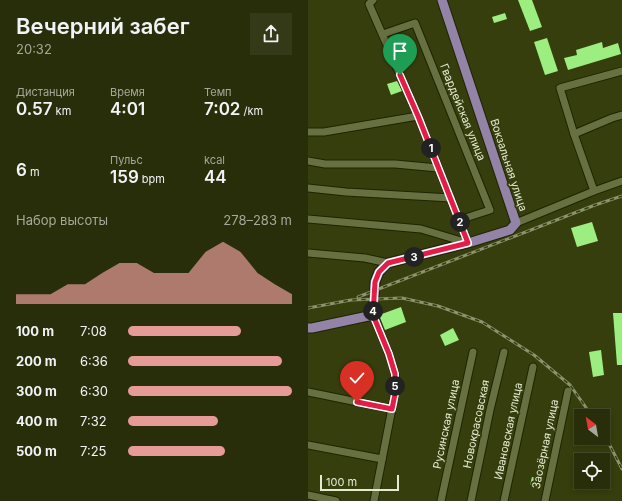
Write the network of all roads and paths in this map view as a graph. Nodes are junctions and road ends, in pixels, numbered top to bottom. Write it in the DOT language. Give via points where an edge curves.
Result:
graph roads {
  1 [pos="373,0"];
  2 [pos="442,0"];
  3 [pos="383,34"];
  4 [pos="622,71"];
  5 [pos="622,115"];
  6 [pos="418,116"];
  7 [pos="308,132"];
  8 [pos="574,134"];
  9 [pos="308,161"];
  10 [pos="438,168"];
  11 [pos="622,181"];
  12 [pos="308,188"];
  13 [pos="594,191"];
  14 [pos="451,198"];
  15 [pos="308,219"];
  16 [pos="459,220"];
  17 [pos="516,223"];
  18 [pos="468,243"];
  19 [pos="308,253"];
  20 [pos="388,263"];
  21 [pos="373,315"];
  22 [pos="308,328"];
  23 [pos="473,352"];
  24 [pos="504,352"];
  25 [pos="533,367"];
  26 [pos="568,391"];
  27 [pos="308,392"];
  28 [pos="392,409"];
  29 [pos="308,445"];
  30 [pos="382,459"];
  31 [pos="308,495"];
  32 [pos="336,501"];
  33 [pos="374,501"];
  34 [pos="441,501"];
  35 [pos="471,501"];
  36 [pos="504,501"];
  37 [pos="544,501"];
  1 -- 3 [label="street" via="369,4"];
  2 -- 17 [label="main road, Вокзальная улица"];
  3 -- 6 [label="street"];
  3 -- 16 [label="street, Гвардейская улица" via="416,23 490,210"];
  4 -- 8 [label="street" via="560,88"];
  5 -- 8 [label="street"];
  6 -- 7 [label="street" via="324,132"];
  6 -- 10 [label="street"];
  8 -- 13 [label="street"];
  9 -- 10 [label="street" via="325,164 395,164"];
  10 -- 14 [label="street"];
  11 -- 13 [label="street"];
  12 -- 14 [label="street"];
  13 -- 17 [label="street"];
  14 -- 16 [label="street"];
  15 -- 18 [label="street" via="421,229"];
  16 -- 18 [label="street"];
  17 -- 18 [label="main road, Вокзальная улица" via="510,230"];
  18 -- 20 [label="main road, Вокзальная улица"];
  19 -- 20 [label="street" via="365,258"];
  20 -- 21 [label="main road" via="379,272 375,282"];
  21 -- 22 [label="main road"];
  21 -- 28 [label="street" via="395,374"];
  23 -- 34 [label="street, Русинская улица"];
  24 -- 35 [label="street, Новокрасовская"];
  25 -- 36 [label="street, Ивановская улица"];
  26 -- 37 [label="street, Заозёрная улица"];
  27 -- 28 [label="street"];
  28 -- 30 [label="street"];
  29 -- 30 [label="street"];
  30 -- 33 [label="street"];
  31 -- 32 [label="street"];
}
